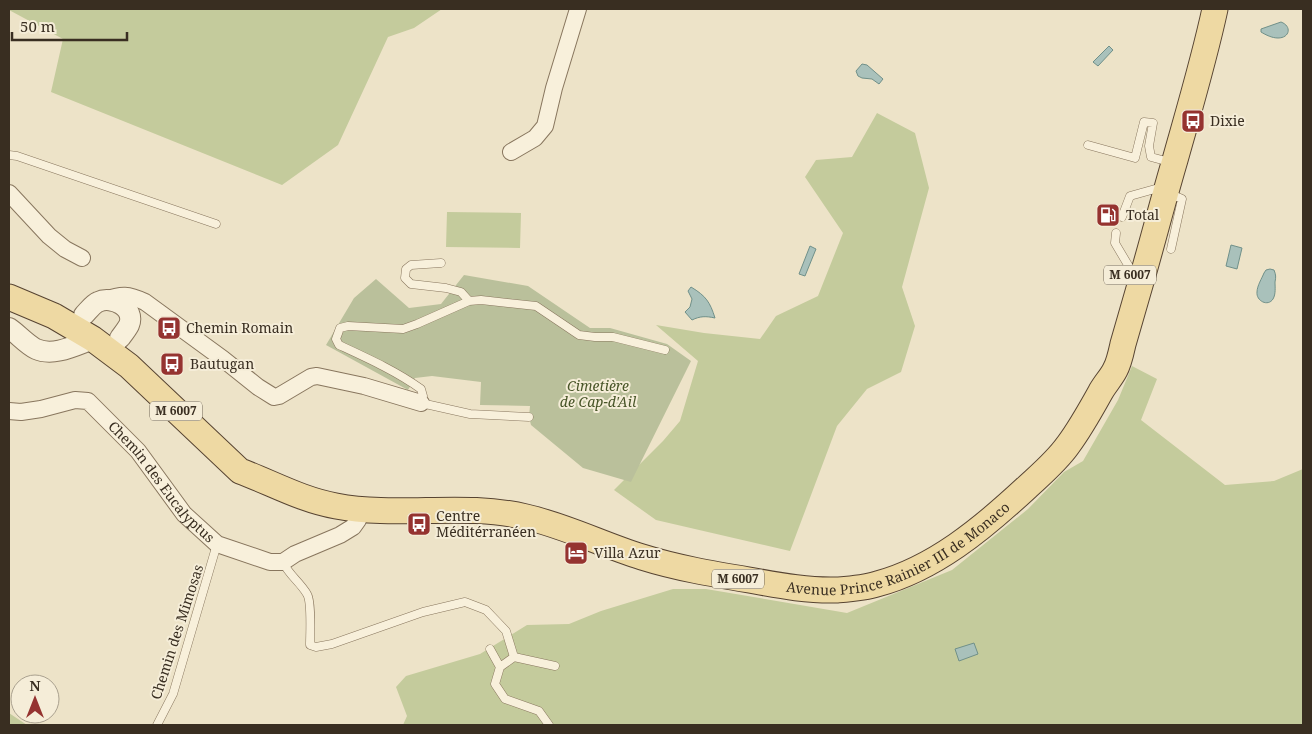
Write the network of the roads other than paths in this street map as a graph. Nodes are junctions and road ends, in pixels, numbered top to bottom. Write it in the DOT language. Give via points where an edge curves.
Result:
graph roads {
  1 [pos="578,9"];
  2 [pos="1201,9"];
  3 [pos="1215,9"];
  4 [pos="1088,145"];
  5 [pos="511,152"];
  6 [pos="9,155"];
  7 [pos="1162,160"];
  8 [pos="1160,191"];
  9 [pos="9,193"];
  10 [pos="1122,217"];
  11 [pos="216,224"];
  12 [pos="1116,233"];
  13 [pos="1171,249"];
  14 [pos="82,258"];
  15 [pos="441,263"];
  16 [pos="1131,270"];
  17 [pos="9,280"];
  18 [pos="9,297"];
  19 [pos="104,300"];
  20 [pos="469,301"];
  21 [pos="162,314"];
  22 [pos="9,317"];
  23 [pos="83,327"];
  24 [pos="9,328"];
  25 [pos="124,331"];
  26 [pos="665,350"];
  27 [pos="1101,390"];
  28 [pos="421,403"];
  29 [pos="9,410"];
  30 [pos="529,417"];
  31 [pos="262,479"];
  32 [pos="362,509"];
  33 [pos="217,544"];
  34 [pos="283,562"];
  35 [pos="490,649"];
  36 [pos="514,657"];
  37 [pos="556,666"];
  38 [pos="500,667"];
  39 [pos="157,725"];
  40 [pos="550,725"];
  1 -- 5 [label="street" via="545,126 535,138"];
  2 -- 7 [label="main road, Avenue Prince Rainier III de Monaco / M 6007"];
  3 -- 8 [label="main road, Avenue Prince Rainier III de Monaco / M 6007" via="1198,79"];
  4 -- 7 [label="lane" via="1135,158 1144,122 1153,123 1149,146 1151,157"];
  6 -- 11 [label="lane"];
  7 -- 8 [label="main road, Avenue Prince Rainier III de Monaco / M 6007"];
  8 -- 10 [label="lane" via="1130,196"];
  8 -- 13 [label="lane" via="1182,199"];
  8 -- 16 [label="main road, Avenue Prince Rainier III de Monaco / M 6007"];
  8 -- 27 [label="main road, Avenue Prince Rainier III de Monaco / M 6007" via="1117,368"];
  9 -- 14 [label="street" via="49,236 65,250"];
  12 -- 16 [label="lane" via="1114,243"];
  15 -- 20 [label="lane" via="411,265 406,269 405,278 411,284 461,292"];
  16 -- 27 [label="main road, Avenue Prince Rainier III de Monaco / M 6007" via="1104,365"];
  17 -- 23 [label="main road, Avenue Prince Rainier III de Monaco / M 6007"];
  18 -- 23 [label="main road, Avenue Prince Rainier III de Monaco / M 6007"];
  19 -- 21 [label="street" via="126,295 145,302"];
  19 -- 23 [label="street" via="96,302"];
  19 -- 25 [label="street" via="123,305 127,310 129,314"];
  20 -- 26 [label="lane" via="536,306 579,335 613,337"];
  20 -- 28 [label="lane" via="403,329 348,326 340,328 337,334 339,345 380,364 421,389"];
  21 -- 25 [label="street" via="138,316"];
  21 -- 28 [label="street" via="274,397 317,376"];
  22 -- 23 [label="street" via="34,336 48,342"];
  23 -- 24 [label="street" via="70,347 53,352 35,349"];
  23 -- 25 [label="main road, Avenue Prince Rainier III de Monaco / M 6007"];
  23 -- 31 [label="main road, Avenue Prince Rainier III de Monaco / M 6007" via="240,471"];
  25 -- 31 [label="main road, Avenue Prince Rainier III de Monaco / M 6007" via="244,456"];
  27 -- 32 [label="main road, Avenue Prince Rainier III de Monaco / M 6007" via="1067,447 1005,508 937,558 876,585 835,590 794,588 712,574 642,557 552,524 495,512"];
  28 -- 30 [label="lane" via="470,414"];
  29 -- 33 [label="street, Chemin des Eucalyptus" via="20,412 75,400 88,401 138,451 184,514"];
  31 -- 32 [label="main road, Avenue Prince Rainier III de Monaco / M 6007" via="305,499"];
  32 -- 34 [label="street" via="353,527"];
  33 -- 34 [label="street, Chemin des Eucalyptus" via="270,562"];
  33 -- 39 [label="lane, Chemin des Mimosas" via="173,694"];
  34 -- 36 [label="lane" via="308,595 310,645 332,644 423,612 465,602 486,610 506,631"];
  35 -- 38 [label="lane"];
  36 -- 37 [label="lane"];
  36 -- 38 [label="lane"];
  38 -- 40 [label="lane" via="495,684 505,699 540,711"];
}
